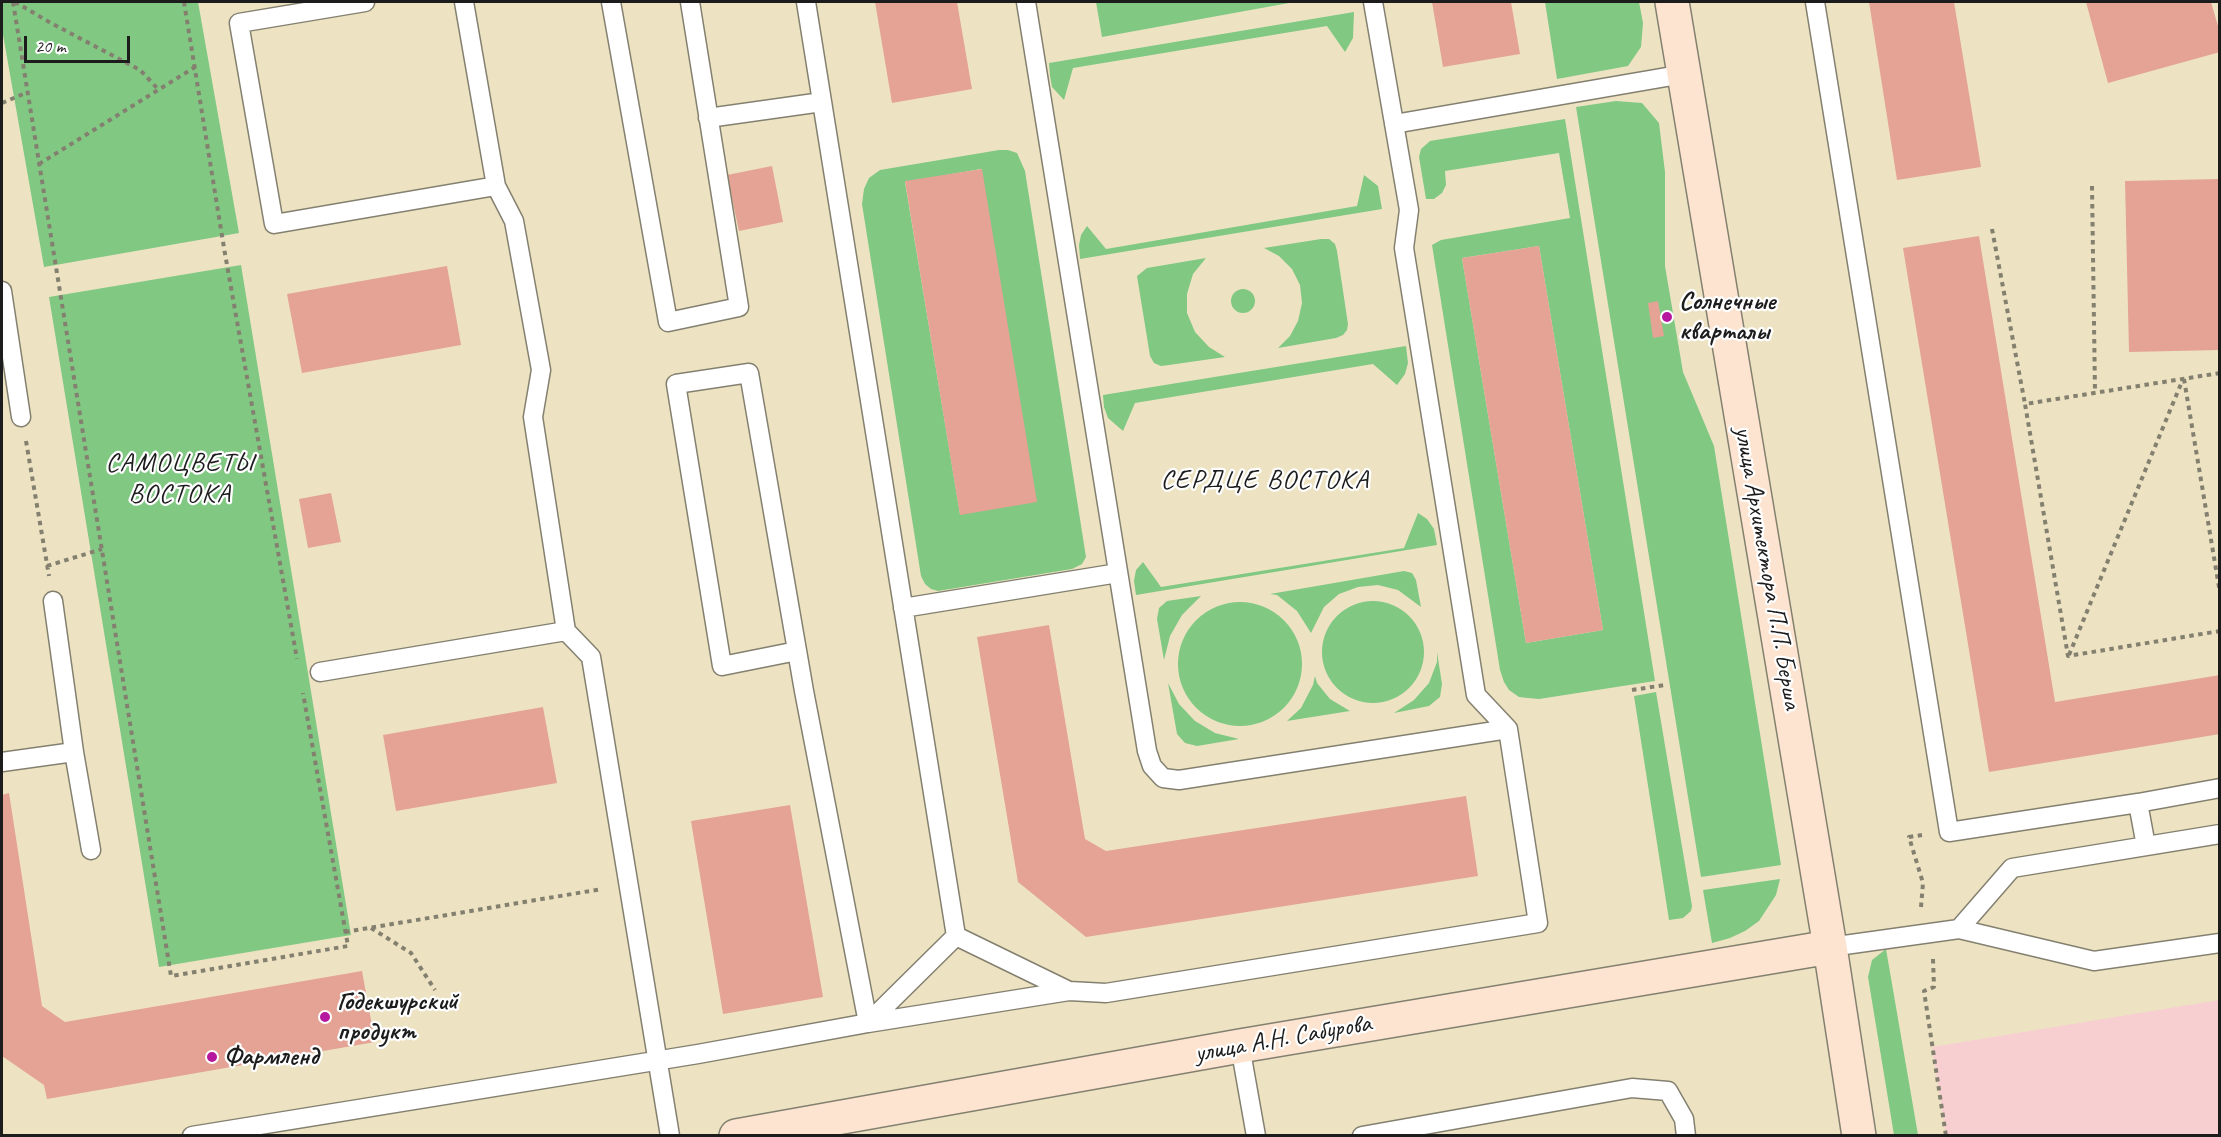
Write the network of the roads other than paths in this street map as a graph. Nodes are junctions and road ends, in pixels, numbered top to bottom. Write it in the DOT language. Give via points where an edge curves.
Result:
graph roads {
  1 [pos="366,2"];
  2 [pos="464,2"];
  3 [pos="611,2"];
  4 [pos="690,2"];
  5 [pos="806,2"];
  6 [pos="1026,2"];
  7 [pos="1373,2"];
  8 [pos="1672,2"];
  9 [pos="1815,2"];
  10 [pos="1684,74"];
  11 [pos="822,102"];
  12 [pos="708,118"];
  13 [pos="1394,124"];
  14 [pos="496,186"];
  15 [pos="2,291"];
  16 [pos="21,417"];
  17 [pos="1118,573"];
  18 [pos="53,601"];
  19 [pos="903,608"];
  20 [pos="566,631"];
  21 [pos="797,651"];
  22 [pos="320,672"];
  23 [pos="1508,729"];
  24 [pos="74,752"];
  25 [pos="2,762"];
  26 [pos="2220,789"];
  27 [pos="2138,803"];
  28 [pos="2220,834"];
  29 [pos="2146,846"];
  30 [pos="91,850"];
  31 [pos="1959,929"];
  32 [pos="956,936"];
  33 [pos="2220,943"];
  34 [pos="1830,946"];
  35 [pos="1069,991"];
  36 [pos="868,1023"];
  37 [pos="1240,1046"];
  38 [pos="658,1060"];
  39 [pos="192,1136"];
  40 [pos="670,1136"];
  41 [pos="736,1136"];
  42 [pos="1256,1136"];
  43 [pos="1362,1136"];
  44 [pos="1686,1136"];
  45 [pos="1859,1136"];
  1 -- 14 [label="lane" via="239,23 274,224"];
  2 -- 14 [label="lane"];
  3 -- 12 [label="lane" via="668,321 739,307"];
  4 -- 12 [label="lane"];
  5 -- 11 [label="lane"];
  6 -- 17 [label="lane"];
  7 -- 13 [label="lane"];
  8 -- 10 [label="street, улица Архитектора П.П. Берша"];
  9 -- 27 [label="lane" via="1949,831"];
  10 -- 13 [label="lane"];
  10 -- 34 [label="street, улица Архитектора П.П. Берша"];
  11 -- 12 [label="lane"];
  11 -- 19 [label="lane"];
  13 -- 23 [label="lane" via="1408,210 1404,248 1476,695"];
  14 -- 20 [label="lane" via="514,221 541,370 533,417"];
  15 -- 16 [label="lane"];
  17 -- 19 [label="lane"];
  17 -- 23 [label="lane" via="1147,751 1152,766 1163,778 1179,780"];
  18 -- 24 [label="lane"];
  19 -- 32 [label="lane"];
  20 -- 22 [label="lane"];
  20 -- 38 [label="lane" via="591,657"];
  21 -- 21 [label="lane" via="749,373 676,384 722,666"];
  21 -- 36 [label="lane"];
  23 -- 35 [label="lane" via="1538,923 1106,993"];
  24 -- 25 [label="lane"];
  24 -- 30 [label="lane"];
  26 -- 27 [label="lane"];
  27 -- 29 [label="lane"];
  28 -- 29 [label="lane"];
  29 -- 31 [label="lane" via="2012,868"];
  31 -- 33 [label="lane" via="2094,961"];
  31 -- 34 [label="lane"];
  32 -- 35 [label="lane"];
  32 -- 36 [label="lane"];
  34 -- 37 [label="street, улица А.Н. Сабурова"];
  34 -- 45 [label="street, улица Архитектора П.П. Берша"];
  35 -- 36 [label="lane"];
  36 -- 38 [label="lane"];
  37 -- 41 [label="street, улица А.Н. Сабурова"];
  37 -- 42 [label="lane"];
  38 -- 39 [label="lane"];
  38 -- 40 [label="lane"];
  43 -- 44 [label="lane" via="1632,1088 1668,1090 1684,1119"];
}
